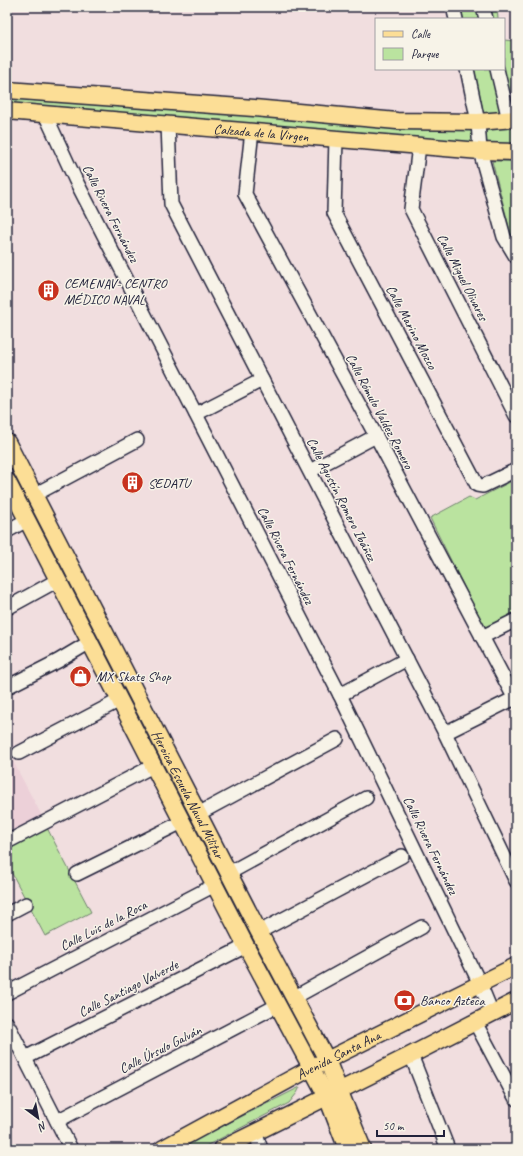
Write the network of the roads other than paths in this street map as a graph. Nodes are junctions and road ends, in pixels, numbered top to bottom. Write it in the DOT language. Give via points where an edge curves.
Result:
graph roads {
  1 [pos="453,7"];
  2 [pos="483,7"];
  3 [pos="456,18"];
  4 [pos="486,18"];
  5 [pos="467,70"];
  6 [pos="497,70"];
  7 [pos="7,90"];
  8 [pos="7,111"];
  9 [pos="45,114"];
  10 [pos="512,119"];
  11 [pos="478,122"];
  12 [pos="168,124"];
  13 [pos="252,131"];
  14 [pos="336,138"];
  15 [pos="419,146"];
  16 [pos="480,151"];
  17 [pos="516,152"];
  18 [pos="516,257"];
  19 [pos="262,380"];
  20 [pos="196,414"];
  21 [pos="516,416"];
  22 [pos="376,436"];
  23 [pos="137,440"];
  24 [pos="9,451"];
  25 [pos="516,470"];
  26 [pos="310,471"];
  27 [pos="7,481"];
  28 [pos="34,495"];
  29 [pos="27,520"];
  30 [pos="7,530"];
  31 [pos="58,580"];
  32 [pos="7,608"];
  33 [pos="516,620"];
  34 [pos="482,637"];
  35 [pos="90,642"];
  36 [pos="407,660"];
  37 [pos="7,687"];
  38 [pos="340,695"];
  39 [pos="120,700"];
  40 [pos="515,700"];
  41 [pos="445,733"];
  42 [pos="337,739"];
  43 [pos="18,753"];
  44 [pos="153,766"];
  45 [pos="366,798"];
  46 [pos="198,814"];
  47 [pos="182,822"];
  48 [pos="7,842"];
  49 [pos="402,856"];
  50 [pos="228,873"];
  51 [pos="77,874"];
  52 [pos="516,881"];
  53 [pos="215,885"];
  54 [pos="26,904"];
  55 [pos="7,914"];
  56 [pos="422,927"];
  57 [pos="259,932"];
  58 [pos="246,946"];
  59 [pos="516,966"];
  60 [pos="480,984"];
  61 [pos="7,993"];
  62 [pos="295,997"];
  63 [pos="516,1001"];
  64 [pos="278,1005"];
  65 [pos="492,1013"];
  66 [pos="475,1022"];
  67 [pos="7,1023"];
  68 [pos="411,1055"];
  69 [pos="25,1058"];
  70 [pos="327,1060"];
  71 [pos="311,1068"];
  72 [pos="333,1094"];
  73 [pos="516,1099"];
  74 [pos="57,1121"];
  75 [pos="255,1132"];
  76 [pos="71,1149"];
  77 [pos="162,1149"];
  78 [pos="222,1149"];
  79 [pos="261,1149"];
  80 [pos="347,1149"];
  81 [pos="363,1149"];
  82 [pos="448,1149"];
  1 -- 3 [label="street"];
  2 -- 4 [label="street"];
  5 -- 11 [label="street"];
  6 -- 10 [label="street"];
  7 -- 11 [label="main road, Calzada de la Virgen" via="397,121"];
  8 -- 9 [label="main road, Calzada de la Virgen"];
  9 -- 12 [label="main road, Calzada de la Virgen"];
  9 -- 20 [label="street, Calle Rivera Fernández" via="75,179"];
  10 -- 11 [label="main road, Calzada de la Virgen"];
  11 -- 16 [label="street"];
  12 -- 13 [label="main road, Calzada de la Virgen"];
  12 -- 19 [label="street, Calle Agustín Romero Ibáñez" via="171,204"];
  13 -- 14 [label="main road, Calzada de la Virgen"];
  13 -- 22 [label="street, Calle Rómulo Valdez Romero" via="245,194"];
  14 -- 15 [label="main road, Calzada de la Virgen"];
  14 -- 25 [label="street, Calle Marino Mozco" via="334,213 477,485 483,486"];
  15 -- 16 [label="main road, Calzada de la Virgen"];
  15 -- 21 [label="street, Calle Miguel Olivares" via="411,209"];
  16 -- 17 [label="main road, Calzada de la Virgen"];
  16 -- 18 [label="street" via="504,237"];
  19 -- 20 [label="street"];
  19 -- 26 [label="street, Calle Agustín Romero Ibáñez"];
  20 -- 38 [label="street, Calle Rivera Fernández"];
  22 -- 26 [label="street"];
  22 -- 34 [label="street, Calle Rómulo Valdez Romero"];
  23 -- 28 [label="street"];
  24 -- 28 [label="main road, Heroica Escuela Naval Militar"];
  26 -- 36 [label="street, Calle Agustín Romero Ibáñez"];
  27 -- 29 [label="main road, Heroica Escuela Naval Militar"];
  28 -- 46 [label="main road, Heroica Escuela Naval Militar"];
  29 -- 30 [label="street"];
  29 -- 31 [label="main road, Heroica Escuela Naval Militar"];
  31 -- 32 [label="street"];
  31 -- 35 [label="main road, Heroica Escuela Naval Militar"];
  33 -- 34 [label="street"];
  34 -- 40 [label="street, Calle Rómulo Valdez Romero"];
  35 -- 37 [label="street"];
  35 -- 39 [label="main road, Heroica Escuela Naval Militar"];
  36 -- 38 [label="street"];
  36 -- 41 [label="street, Calle Agustín Romero Ibáñez"];
  38 -- 60 [label="street, Calle Rivera Fernández"];
  39 -- 43 [label="street"];
  39 -- 44 [label="main road, Heroica Escuela Naval Militar"];
  40 -- 41 [label="street"];
  41 -- 52 [label="street, Calle Agustín Romero Ibáñez"];
  42 -- 46 [label="street"];
  44 -- 47 [label="main road, Heroica Escuela Naval Militar"];
  44 -- 48 [label="street"];
  45 -- 50 [label="street"];
  46 -- 50 [label="main road, Heroica Escuela Naval Militar"];
  47 -- 51 [label="street"];
  47 -- 53 [label="main road, Heroica Escuela Naval Militar"];
  49 -- 57 [label="street"];
  50 -- 57 [label="main road, Heroica Escuela Naval Militar"];
  53 -- 58 [label="main road, Heroica Escuela Naval Militar"];
  53 -- 61 [label="street, Calle Luis de la Rosa"];
  54 -- 55 [label="street"];
  56 -- 62 [label="street"];
  57 -- 62 [label="main road, Heroica Escuela Naval Militar"];
  58 -- 64 [label="main road, Heroica Escuela Naval Militar"];
  58 -- 69 [label="street, Calle Santiago Valverde"];
  59 -- 60 [label="main road, Avenida Santa Ana"];
  60 -- 65 [label="street, Calle Rivera Fernández"];
  60 -- 70 [label="main road, Avenida Santa Ana"];
  62 -- 70 [label="main road, Heroica Escuela Naval Militar"];
  63 -- 65 [label="main road"];
  64 -- 71 [label="main road, Heroica Escuela Naval Militar"];
  64 -- 74 [label="street, Calle Úrsulo Galván"];
  65 -- 66 [label="main road"];
  66 -- 68 [label="main road"];
  66 -- 73 [label="street"];
  67 -- 69 [label="street"];
  68 -- 72 [label="main road"];
  68 -- 82 [label="street"];
  69 -- 74 [label="street"];
  70 -- 71 [label="main road, Avenida Santa Ana"];
  70 -- 72 [label="main road, Heroica Escuela Naval Militar"];
  71 -- 72 [label="main road, Heroica Escuela Naval Militar"];
  71 -- 77 [label="main road, Avenida Santa Ana"];
  72 -- 75 [label="main road"];
  72 -- 80 [label="main road, Heroica Escuela Naval Militar"];
  72 -- 81 [label="main road, Heroica Escuela Naval Militar"];
  74 -- 76 [label="street"];
  75 -- 78 [label="main road"];
  75 -- 79 [label="street"];
}
